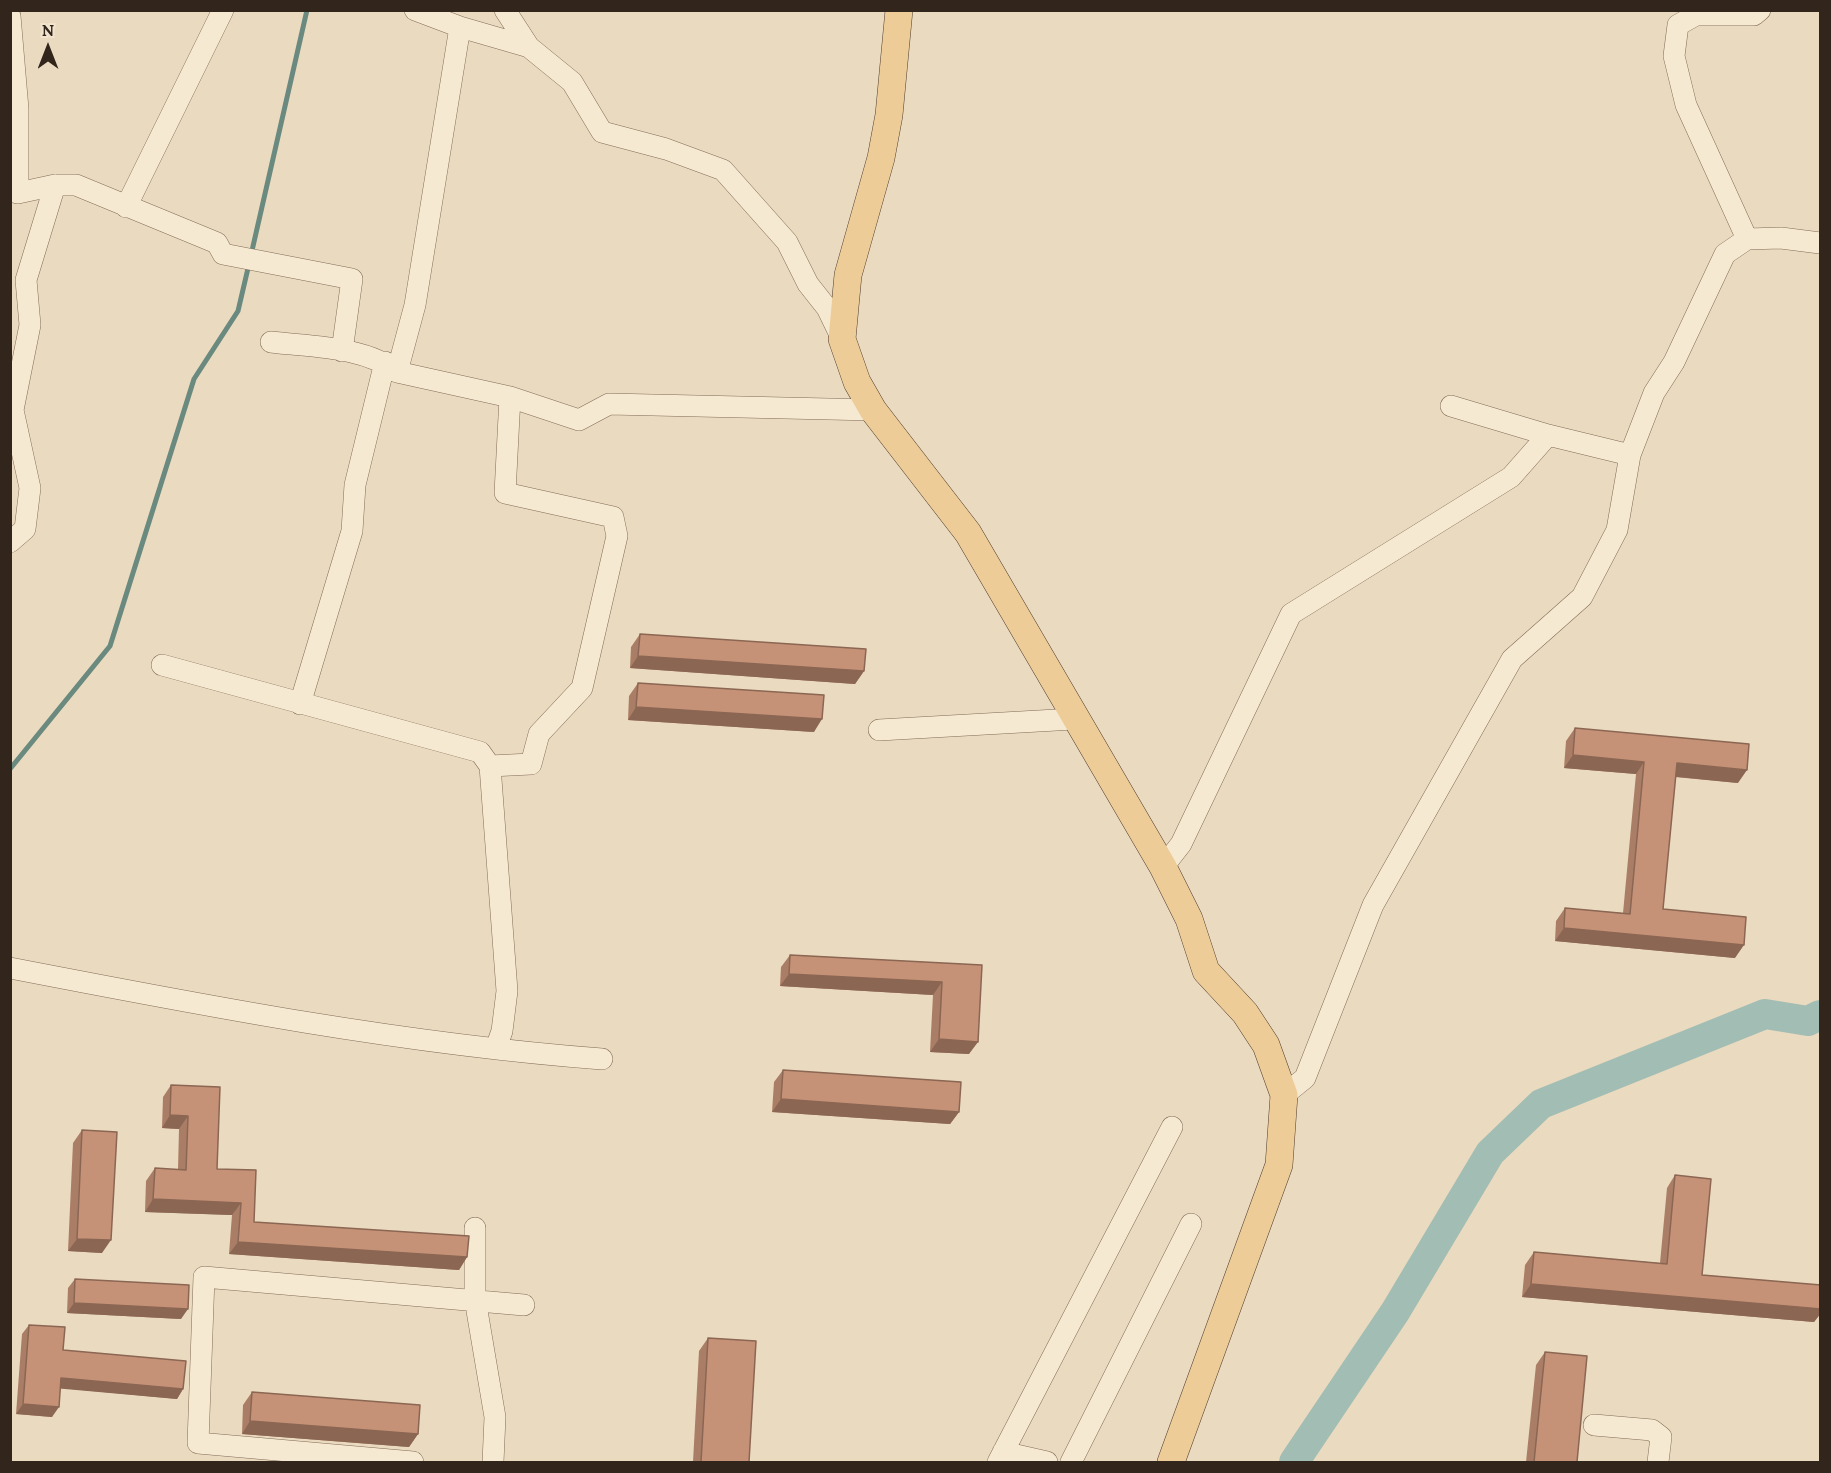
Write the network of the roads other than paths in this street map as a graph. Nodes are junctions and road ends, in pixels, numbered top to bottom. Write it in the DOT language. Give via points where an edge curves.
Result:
graph roads {
  1 [pos="223,10"];
  2 [pos="415,10"];
  3 [pos="505,10"];
  4 [pos="899,10"];
  5 [pos="1760,10"];
  6 [pos="10,16"];
  7 [pos="460,27"];
  8 [pos="529,47"];
  9 [pos="55,185"];
  10 [pos="14,192"];
  11 [pos="126,207"];
  12 [pos="1747,239"];
  13 [pos="1821,243"];
  14 [pos="842,339"];
  15 [pos="271,342"];
  16 [pos="342,351"];
  17 [pos="391,367"];
  18 [pos="510,396"];
  19 [pos="1451,406"];
  20 [pos="873,410"];
  21 [pos="1548,435"];
  22 [pos="1630,455"];
  23 [pos="10,542"];
  24 [pos="162,665"];
  25 [pos="300,704"];
  26 [pos="1074,719"];
  27 [pos="879,730"];
  28 [pos="489,766"];
  29 [pos="1163,867"];
  30 [pos="10,968"];
  31 [pos="496,1048"];
  32 [pos="602,1059"];
  33 [pos="1284,1095"];
  34 [pos="1172,1127"];
  35 [pos="1191,1224"];
  36 [pos="475,1228"];
  37 [pos="475,1299"];
  38 [pos="524,1305"];
  39 [pos="1594,1425"];
  40 [pos="1000,1457"];
  41 [pos="383,1462"];
  42 [pos="413,1462"];
  43 [pos="493,1462"];
  44 [pos="1047,1462"];
  45 [pos="1071,1462"];
  46 [pos="1171,1462"];
  47 [pos="1658,1462"];
  1 -- 11 [label="street"];
  2 -- 7 [label="street"];
  3 -- 8 [label="street"];
  4 -- 14 [label="main road" via="889,115 849,274"];
  5 -- 12 [label="street" via="1754,15 1696,15 1678,25 1674,56 1686,105"];
  6 -- 10 [label="street" via="18,110"];
  7 -- 8 [label="street"];
  7 -- 17 [label="street" via="415,305"];
  8 -- 14 [label="street" via="572,82 602,132 723,170 787,242"];
  9 -- 10 [label="street"];
  9 -- 11 [label="street" via="76,185"];
  9 -- 23 [label="street" via="27,280 30,325 13,411 30,488 25,529"];
  11 -- 16 [label="street" via="218,243 223,254 352,279"];
  12 -- 13 [label="street"];
  12 -- 22 [label="street" via="1725,254 1674,362 1654,393"];
  14 -- 20 [label="main road" via="857,382"];
  15 -- 16 [label="street"];
  16 -- 17 [label="street"];
  17 -- 18 [label="street"];
  17 -- 25 [label="street" via="355,485 352,531"];
  18 -- 20 [label="street" via="579,420 609,404"];
  18 -- 28 [label="street" via="505,493 613,517 616,536 582,688 539,734 531,764"];
  19 -- 21 [label="street"];
  20 -- 26 [label="main road" via="968,533"];
  21 -- 22 [label="street"];
  21 -- 29 [label="street" via="1511,477 1291,614 1181,844"];
  22 -- 33 [label="street" via="1617,530 1582,597 1512,659 1373,905 1305,1078"];
  24 -- 25 [label="street"];
  25 -- 28 [label="street" via="480,752"];
  26 -- 27 [label="street"];
  26 -- 29 [label="main road"];
  28 -- 31 [label="street" via="507,992"];
  29 -- 33 [label="main road" via="1189,919 1206,971 1245,1012 1266,1046"];
  30 -- 31 [label="street" via="315,1023"];
  31 -- 32 [label="street"];
  33 -- 46 [label="main road" via="1279,1165"];
  34 -- 40 [label="street"];
  35 -- 45 [label="street"];
  36 -- 37 [label="street"];
  37 -- 38 [label="street"];
  37 -- 41 [label="street" via="204,1276 198,1443"];
  37 -- 43 [label="street" via="495,1417"];
  39 -- 47 [label="street" via="1652,1430 1661,1437"];
  40 -- 44 [label="street"];
  41 -- 42 [label="street"];
}
